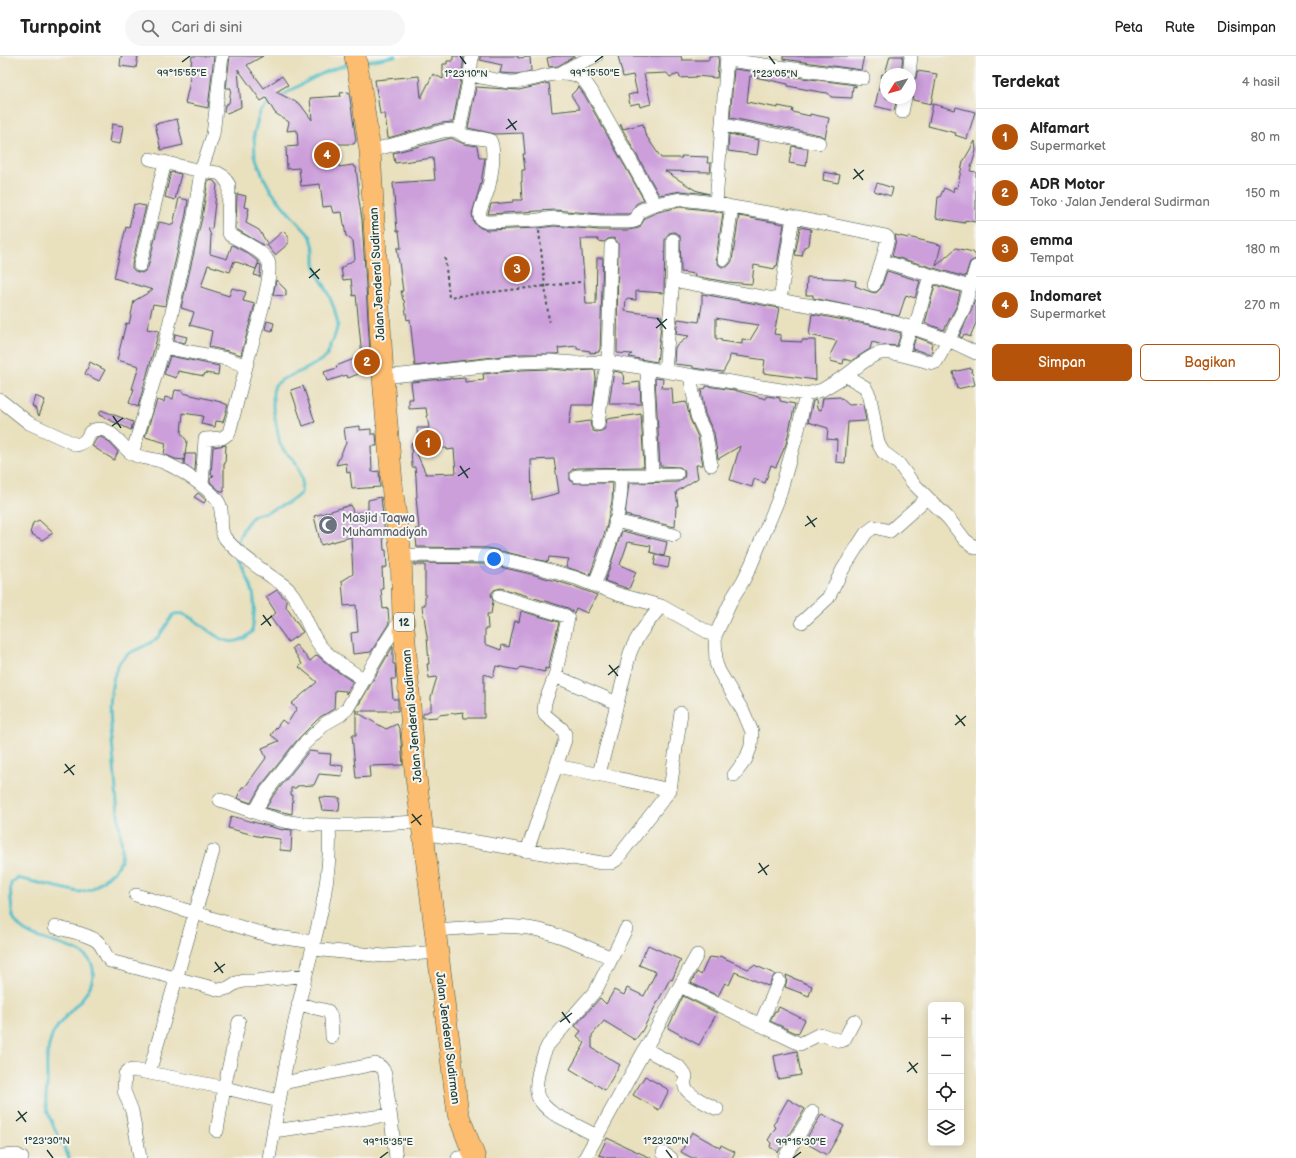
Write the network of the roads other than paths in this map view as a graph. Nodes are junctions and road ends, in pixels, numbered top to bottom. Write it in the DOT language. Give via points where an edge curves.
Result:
graph roads {
  1 [pos="222,56"];
  2 [pos="355,56"];
  3 [pos="472,56"];
  4 [pos="596,56"];
  5 [pos="911,56"];
  6 [pos="727,58"];
  7 [pos="910,68"];
  8 [pos="561,74"];
  9 [pos="470,75"];
  10 [pos="863,78"];
  11 [pos="904,104"];
  12 [pos="902,112"];
  13 [pos="722,125"];
  14 [pos="459,132"];
  15 [pos="819,143"];
  16 [pos="370,150"];
  17 [pos="150,159"];
  18 [pos="165,162"];
  19 [pos="201,171"];
  20 [pos="716,203"];
  21 [pos="655,204"];
  22 [pos="732,208"];
  23 [pos="793,217"];
  24 [pos="674,240"];
  25 [pos="611,246"];
  26 [pos="724,259"];
  27 [pos="882,261"];
  28 [pos="140,265"];
  29 [pos="976,267"];
  30 [pos="930,275"];
  31 [pos="674,280"];
  32 [pos="874,285"];
  33 [pos="970,287"];
  34 [pos="780,300"];
  35 [pos="913,328"];
  36 [pos="948,340"];
  37 [pos="164,347"];
  38 [pos="976,352"];
  39 [pos="902,355"];
  40 [pos="608,362"];
  41 [pos="247,363"];
  42 [pos="647,369"];
  43 [pos="665,371"];
  44 [pos="690,375"];
  45 [pos="845,376"];
  46 [pos="383,377"];
  47 [pos="806,394"];
  48 [pos="0,400"];
  49 [pos="598,424"];
  50 [pos="132,454"];
  51 [pos="712,465"];
  52 [pos="677,474"];
  53 [pos="621,475"];
  54 [pos="652,475"];
  55 [pos="577,476"];
  56 [pos="202,486"];
  57 [pos="927,498"];
  58 [pos="615,521"];
  59 [pos="674,535"];
  60 [pos="976,548"];
  61 [pos="401,555"];
  62 [pos="594,585"];
  63 [pos="499,596"];
  64 [pos="661,606"];
  65 [pos="403,616"];
  66 [pos="802,622"];
  67 [pos="715,636"];
  68 [pos="555,676"];
  69 [pos="364,680"];
  70 [pos="617,703"];
  71 [pos="681,713"];
  72 [pos="556,766"];
  73 [pos="599,774"];
  74 [pos="734,775"];
  75 [pos="670,790"];
  76 [pos="220,800"];
  77 [pos="255,812"];
  78 [pos="329,825"];
  79 [pos="422,827"];
  80 [pos="213,851"];
  81 [pos="527,851"];
  82 [pos="136,895"];
  83 [pos="195,913"];
  84 [pos="55,927"];
  85 [pos="626,929"];
  86 [pos="435,930"];
  87 [pos="313,945"];
  88 [pos="438,952"];
  89 [pos="697,955"];
  90 [pos="612,958"];
  91 [pos="306,975"];
  92 [pos="176,978"];
  93 [pos="779,981"];
  94 [pos="680,986"];
  95 [pos="298,1004"];
  96 [pos="854,1021"];
  97 [pos="239,1022"];
  98 [pos="760,1025"];
  99 [pos="332,1037"];
  100 [pos="645,1049"];
  101 [pos="149,1073"];
  102 [pos="283,1083"];
  103 [pos="224,1088"];
  104 [pos="279,1101"];
  105 [pos="717,1109"];
  106 [pos="813,1112"];
  107 [pos="390,1115"];
  108 [pos="218,1131"];
  109 [pos="273,1131"];
  110 [pos="597,1136"];
  111 [pos="0,1156"];
  112 [pos="469,1157"];
  113 [pos="22,1158"];
  114 [pos="140,1158"];
  115 [pos="269,1158"];
  116 [pos="396,1158"];
  117 [pos="585,1158"];
  118 [pos="784,1158"];
  1 -- 19 [label="street" via="213,135"];
  2 -- 16 [label="highway, Jalan Jenderal Sudirman / 12"];
  3 -- 9 [label="street"];
  4 -- 8 [label="street"];
  5 -- 7 [label="street"];
  6 -- 10 [label="street"];
  6 -- 13 [label="street"];
  8 -- 9 [label="street" via="510,82"];
  8 -- 21 [label="street" via="582,79 592,92"];
  9 -- 14 [label="street"];
  11 -- 12 [label="street"];
  13 -- 15 [label="street"];
  13 -- 20 [label="street"];
  14 -- 16 [label="street" via="438,131"];
  14 -- 21 [label="street" via="466,136 490,140 492,144 491,176 480,213 480,218 487,222 554,218 628,222 635,221 640,211"];
  16 -- 46 [label="highway, Jalan Jenderal Sudirman / 12"];
  17 -- 18 [label="street"];
  18 -- 19 [label="street"];
  18 -- 28 [label="street"];
  19 -- 37 [label="street" via="194,216"];
  19 -- 41 [label="street" via="218,173 227,180 228,232 263,255 270,267"];
  20 -- 21 [label="street" via="680,199"];
  20 -- 22 [label="street"];
  22 -- 23 [label="street"];
  22 -- 26 [label="street"];
  23 -- 27 [label="street" via="883,234 888,238"];
  23 -- 34 [label="street"];
  24 -- 31 [label="street"];
  25 -- 40 [label="street"];
  27 -- 30 [label="street"];
  27 -- 32 [label="street"];
  29 -- 33 [label="street"];
  30 -- 33 [label="street"];
  30 -- 35 [label="street"];
  31 -- 34 [label="street"];
  31 -- 43 [label="street"];
  33 -- 36 [label="street" via="964,308"];
  34 -- 35 [label="street" via="852,313"];
  35 -- 36 [label="street"];
  35 -- 39 [label="street"];
  36 -- 38 [label="street"];
  36 -- 39 [label="street" via="934,363"];
  37 -- 41 [label="street" via="227,359 244,365"];
  37 -- 50 [label="street"];
  39 -- 45 [label="street" via="878,354"];
  40 -- 42 [label="street"];
  40 -- 46 [label="street" via="521,362"];
  40 -- 49 [label="street"];
  41 -- 56 [label="street" via="229,432 222,438 205,438"];
  42 -- 43 [label="street"];
  42 -- 54 [label="street"];
  43 -- 44 [label="street"];
  44 -- 47 [label="street"];
  44 -- 51 [label="street" via="697,416 706,435"];
  45 -- 47 [label="street" via="822,390"];
  45 -- 57 [label="street" via="865,387 869,393 880,449 899,464"];
  46 -- 61 [label="highway, Jalan Jenderal Sudirman / 12"];
  47 -- 67 [label="street" via="778,500 751,565"];
  48 -- 50 [label="street" via="30,423 77,445 83,443 95,429 106,430"];
  50 -- 56 [label="street" via="163,462"];
  52 -- 54 [label="street"];
  53 -- 54 [label="street"];
  53 -- 55 [label="street"];
  53 -- 58 [label="street" via="622,488"];
  56 -- 69 [label="street" via="218,501 224,536 247,560 289,590 297,600 320,646"];
  57 -- 60 [label="street" via="949,519 965,540"];
  57 -- 66 [label="street" via="890,531 874,527 866,533 828,598"];
  58 -- 59 [label="street"];
  58 -- 62 [label="street" via="605,560"];
  61 -- 62 [label="street" via="488,556 576,578"];
  61 -- 65 [label="highway, Jalan Jenderal Sudirman / 12"];
  62 -- 64 [label="street" via="616,594"];
  63 -- 68 [label="street" via="568,618"];
  64 -- 67 [label="street"];
  64 -- 70 [label="street" via="634,643"];
  65 -- 69 [label="street"];
  65 -- 79 [label="highway, Jalan Jenderal Sudirman / 12"];
  67 -- 74 [label="street" via="716,663 719,671 744,713 752,732 751,746 746,759"];
  68 -- 70 [label="street"];
  68 -- 72 [label="street" via="544,711 565,734"];
  69 -- 77 [label="street" via="347,708 304,744 266,792"];
  70 -- 73 [label="street"];
  71 -- 75 [label="street"];
  72 -- 73 [label="street"];
  72 -- 81 [label="street"];
  73 -- 75 [label="street"];
  75 -- 81 [label="street" via="616,860 611,863"];
  76 -- 77 [label="street"];
  77 -- 78 [label="street" via="284,821"];
  78 -- 79 [label="street"];
  78 -- 87 [label="street" via="326,888"];
  79 -- 81 [label="street"];
  79 -- 86 [label="highway, Jalan Jenderal Sudirman / 12"];
  80 -- 83 [label="street"];
  82 -- 83 [label="street"];
  83 -- 87 [label="street" via="270,936"];
  83 -- 92 [label="street"];
  84 -- 92 [label="street" via="98,942 110,961"];
  85 -- 90 [label="street"];
  86 -- 88 [label="highway, Jalan Jenderal Sudirman / 12"];
  86 -- 90 [label="street" via="513,926 529,928"];
  87 -- 88 [label="street" via="384,956"];
  87 -- 91 [label="street"];
  88 -- 112 [label="highway, Jalan Jenderal Sudirman / 12" via="458,1114"];
  89 -- 94 [label="street"];
  90 -- 110 [label="street" via="596,990 548,1045 539,1067 537,1094 544,1105 554,1114"];
  91 -- 92 [label="street" via="244,981 221,990"];
  91 -- 95 [label="street"];
  92 -- 101 [label="street"];
  93 -- 98 [label="street"];
  94 -- 98 [label="street"];
  94 -- 100 [label="street"];
  95 -- 99 [label="street" via="328,1011 331,1017"];
  95 -- 102 [label="street"];
  96 -- 98 [label="street" via="844,1040 820,1034 800,1044"];
  97 -- 103 [label="street"];
  100 -- 105 [label="street" via="678,1067 686,1076 685,1088 689,1093"];
  100 -- 110 [label="street"];
  101 -- 103 [label="street"];
  101 -- 114 [label="street" via="128,1071 124,1082"];
  102 -- 104 [label="street"];
  102 -- 107 [label="street" via="375,1064 383,1069 385,1074"];
  103 -- 104 [label="street"];
  103 -- 108 [label="street"];
  104 -- 109 [label="street"];
  106 -- 118 [label="street"];
  107 -- 109 [label="street"];
  107 -- 116 [label="street"];
  109 -- 115 [label="street"];
  110 -- 117 [label="street"];
  111 -- 113 [label="street" via="17,1155"];
}
